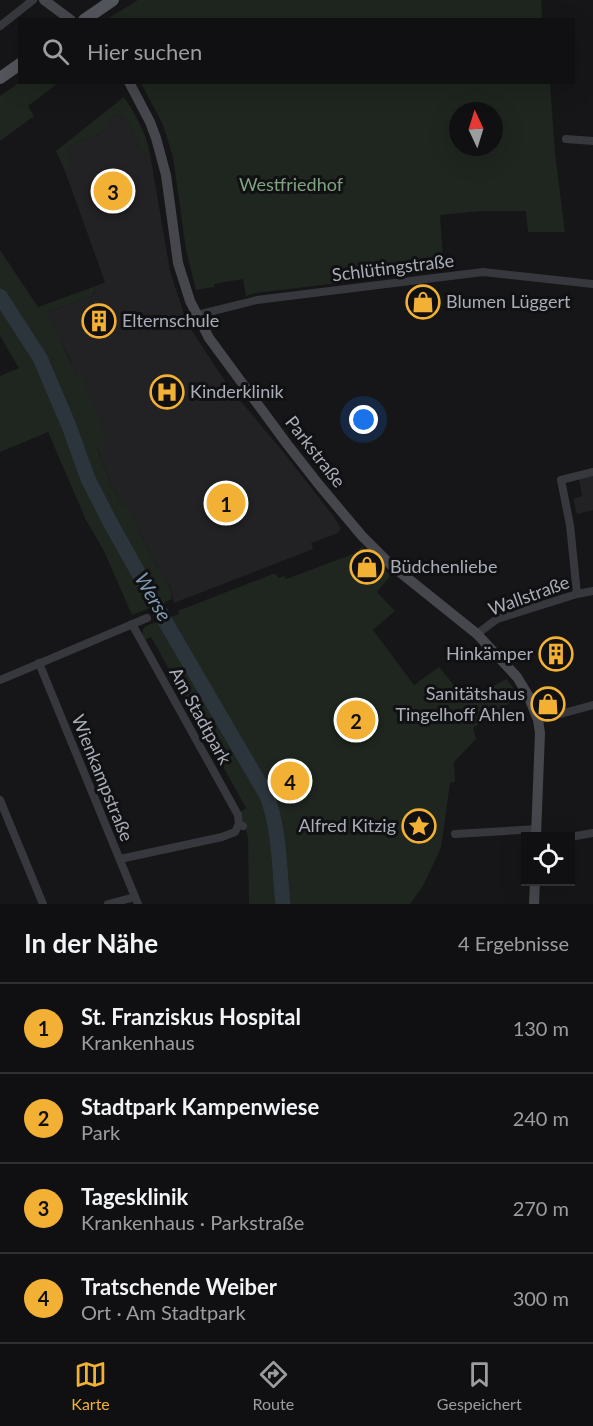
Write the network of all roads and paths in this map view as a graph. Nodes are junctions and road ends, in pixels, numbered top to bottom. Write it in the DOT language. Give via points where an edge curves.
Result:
graph roads {
  1 [pos="33,0"];
  2 [pos="44,0"];
  3 [pos="113,0"];
  4 [pos="68,18"];
  5 [pos="87,18"];
  6 [pos="0,26"];
  7 [pos="18,65"];
  8 [pos="0,78"];
  9 [pos="130,84"];
  10 [pos="566,139"];
  11 [pos="593,141"];
  12 [pos="593,284"];
  13 [pos="197,315"];
  14 [pos="593,472"];
  15 [pos="593,591"];
  16 [pos="577,594"];
  17 [pos="147,618"];
  18 [pos="132,624"];
  19 [pos="477,634"];
  20 [pos="39,663"];
  21 [pos="0,680"];
  22 [pos="593,705"];
  23 [pos="538,720"];
  24 [pos="0,800"];
  25 [pos="537,832"];
  26 [pos="521,833"];
  27 [pos="593,833"];
  28 [pos="455,834"];
  29 [pos="575,836"];
  30 [pos="120,859"];
  31 [pos="535,886"];
  32 [pos="136,901"];
  33 [pos="42,904"];
  34 [pos="108,904"];
  35 [pos="534,904"];
  1 -- 6 [label="street"];
  2 -- 4 [label="street"];
  3 -- 5 [label="main road"];
  7 -- 8 [label="main road"];
  9 -- 13 [label="street, Parkstraße" via="159,148 178,263"];
  10 -- 11 [label="street"];
  12 -- 13 [label="street, Schlütingstraße" via="483,273 257,300"];
  13 -- 19 [label="street, Parkstraße" via="251,396 362,536 391,565"];
  14 -- 16 [label="street" via="561,480"];
  15 -- 16 [label="street, Wallstraße"];
  16 -- 19 [label="street, Wallstraße" via="497,619"];
  17 -- 18 [label="street"];
  18 -- 20 [label="street"];
  18 -- 30 [label="street, Am Stadtpark" via="241,825 230,834"];
  19 -- 23 [label="street, Parkstraße" via="518,677"];
  20 -- 21 [label="street"];
  20 -- 30 [label="street, Wienkampstraße"];
  22 -- 23 [label="street"];
  23 -- 25 [label="street, Parkstraße"];
  24 -- 33 [label="street"];
  26 -- 28 [label="street"];
  27 -- 29 [label="street"];
  30 -- 32 [label="street, Wienkampstraße"];
  31 -- 35 [label="street"];
  32 -- 34 [label="street"];
}
